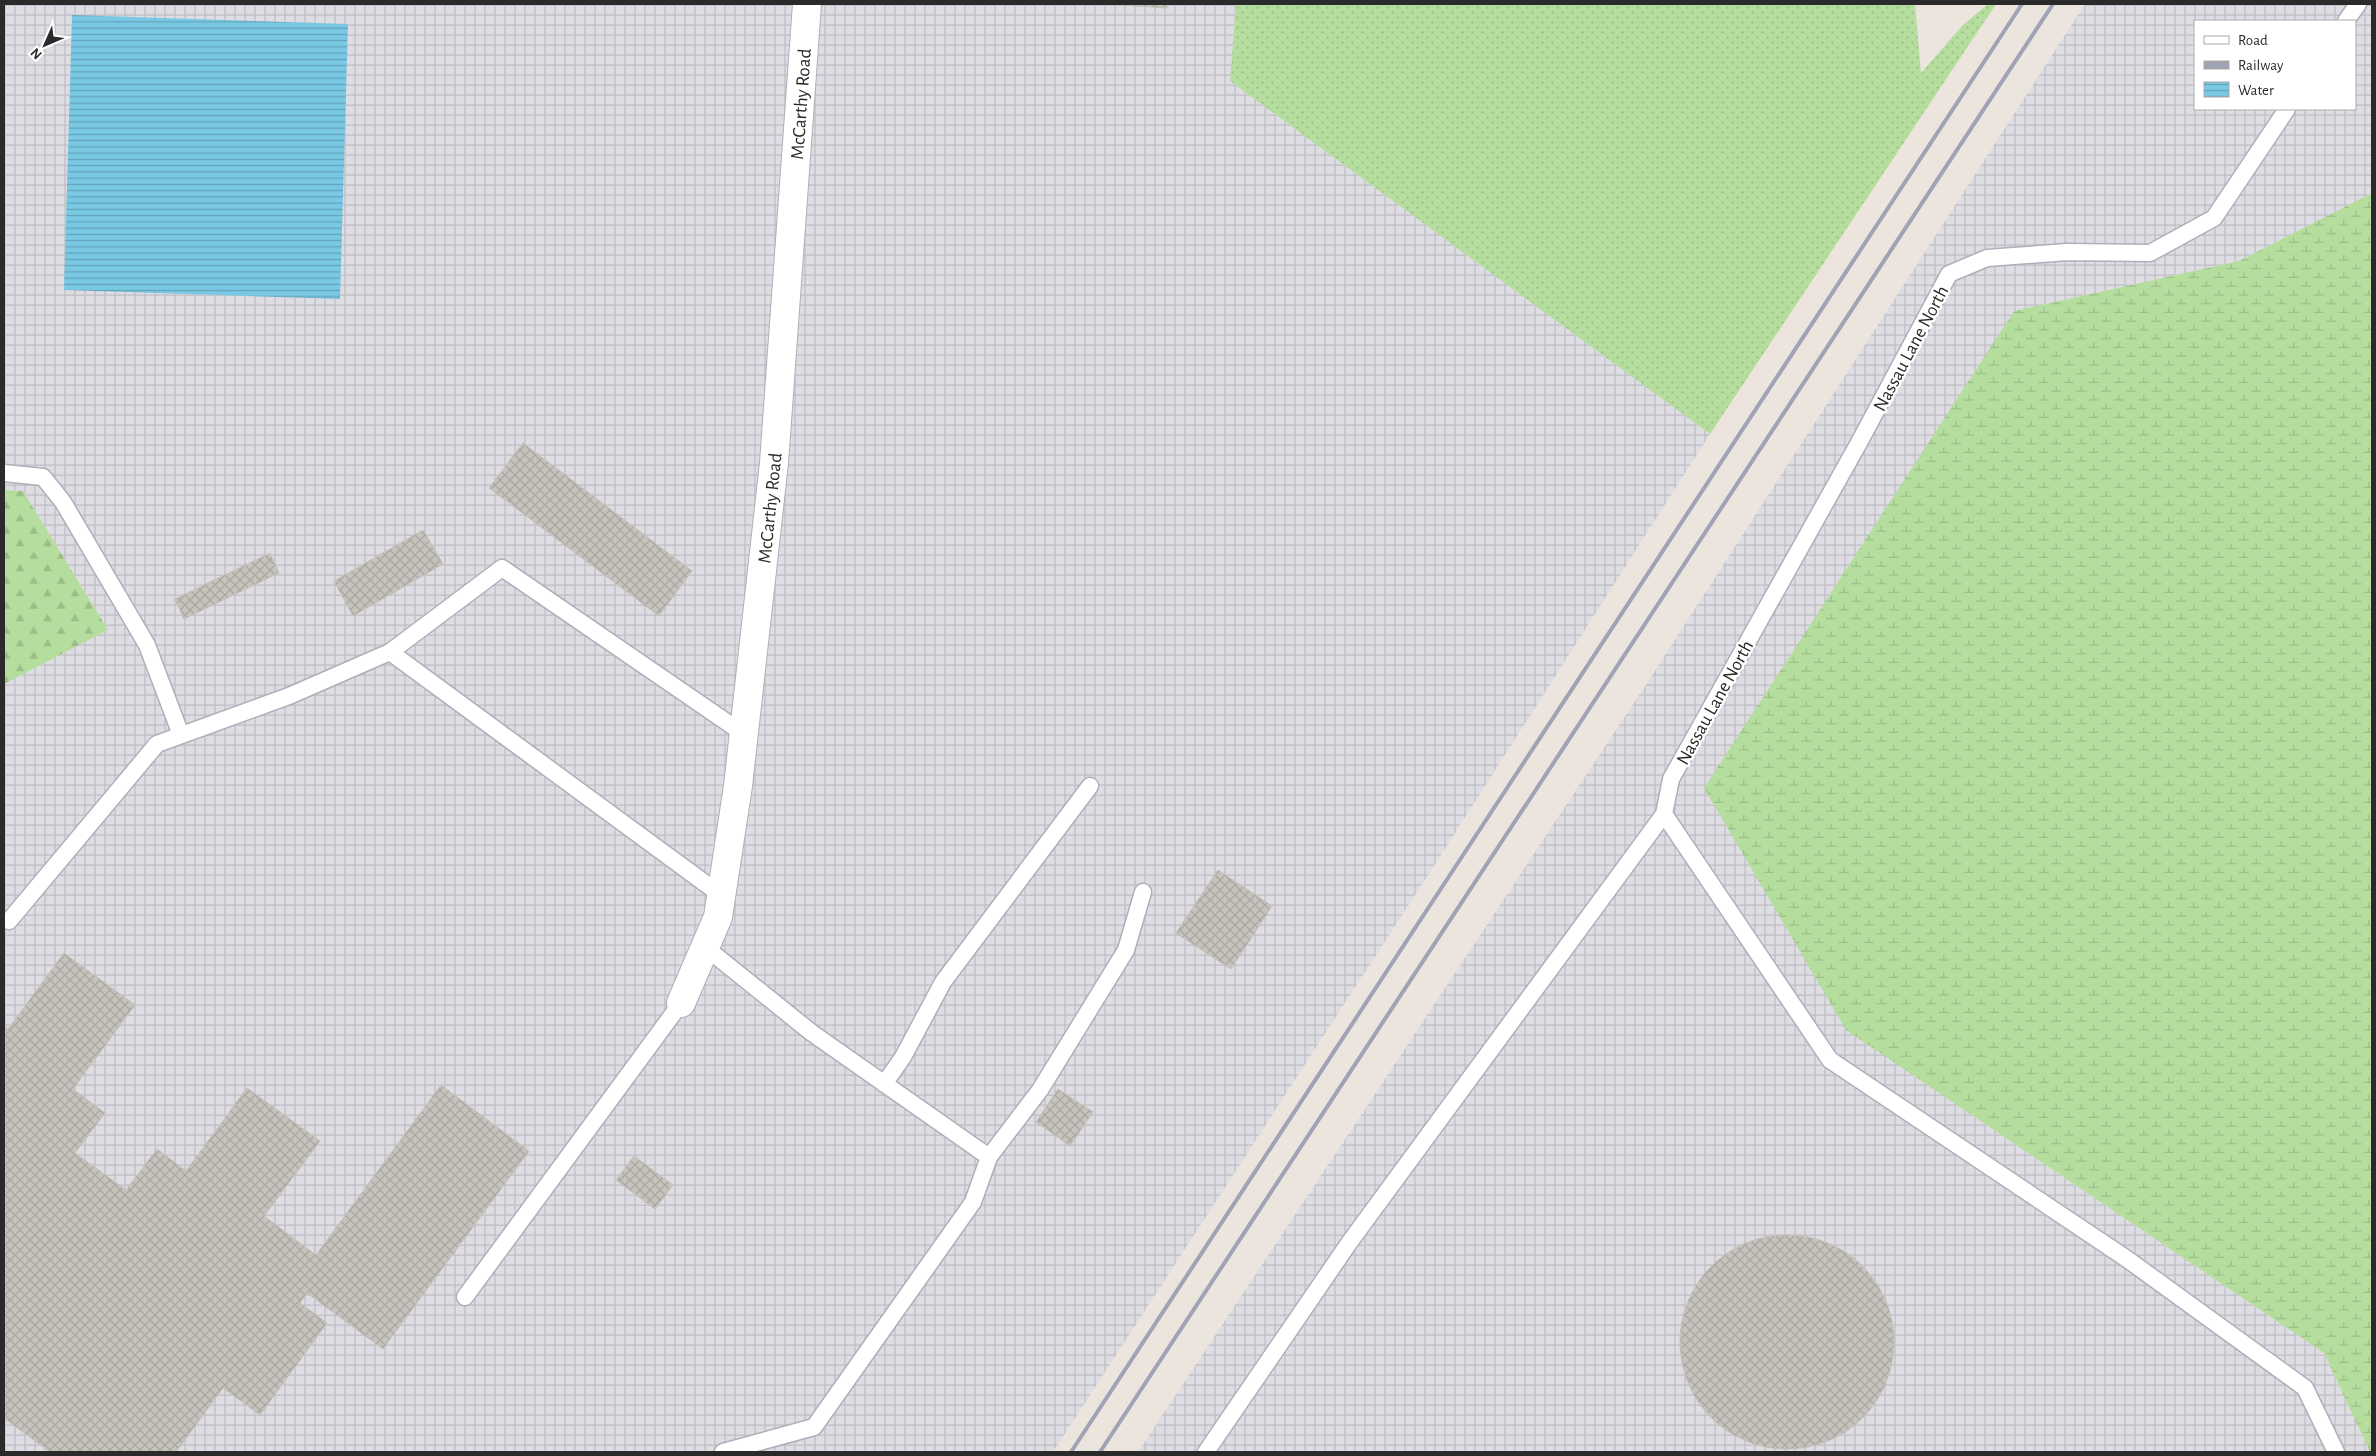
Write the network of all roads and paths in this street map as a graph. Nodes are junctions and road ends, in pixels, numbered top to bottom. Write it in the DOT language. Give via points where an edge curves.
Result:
graph roads {
  1 [pos="807,4"];
  2 [pos="2358,4"];
  3 [pos="2347,20"];
  4 [pos="2286,110"];
  5 [pos="4,473"];
  6 [pos="390,652"];
  7 [pos="744,734"];
  8 [pos="181,735"];
  9 [pos="1090,786"];
  10 [pos="1664,814"];
  11 [pos="1143,892"];
  12 [pos="721,894"];
  13 [pos="8,921"];
  14 [pos="705,946"];
  15 [pos="681,1003"];
  16 [pos="884,1084"];
  17 [pos="989,1157"];
  18 [pos="465,1297"];
  19 [pos="723,1452"];
  20 [pos="1206,1452"];
  21 [pos="2336,1452"];
  1 -- 7 [label="street, McCarthy Road" via="774,462"];
  2 -- 3 [label="lane"];
  4 -- 10 [label="lane, Nassau Lane North" via="2214,218 2150,253 2067,252 1987,258 1949,274 1671,779"];
  5 -- 8 [label="lane" via="43,477 63,502 147,645"];
  6 -- 7 [label="lane" via="502,568"];
  6 -- 8 [label="lane" via="288,696"];
  6 -- 12 [label="lane"];
  7 -- 12 [label="street, McCarthy Road"];
  8 -- 13 [label="lane" via="157,744"];
  9 -- 16 [label="lane" via="943,982 903,1057"];
  10 -- 20 [label="lane" via="1349,1243"];
  10 -- 21 [label="lane" via="1830,1060 2127,1259 2305,1388"];
  11 -- 17 [label="lane" via="1126,950 1040,1090"];
  12 -- 14 [label="street, McCarthy Road" via="718,917"];
  14 -- 15 [label="street, McCarthy Road"];
  14 -- 16 [label="lane" via="812,1033"];
  15 -- 18 [label="lane"];
  16 -- 17 [label="lane"];
  17 -- 19 [label="lane" via="973,1202 814,1427"];
}
